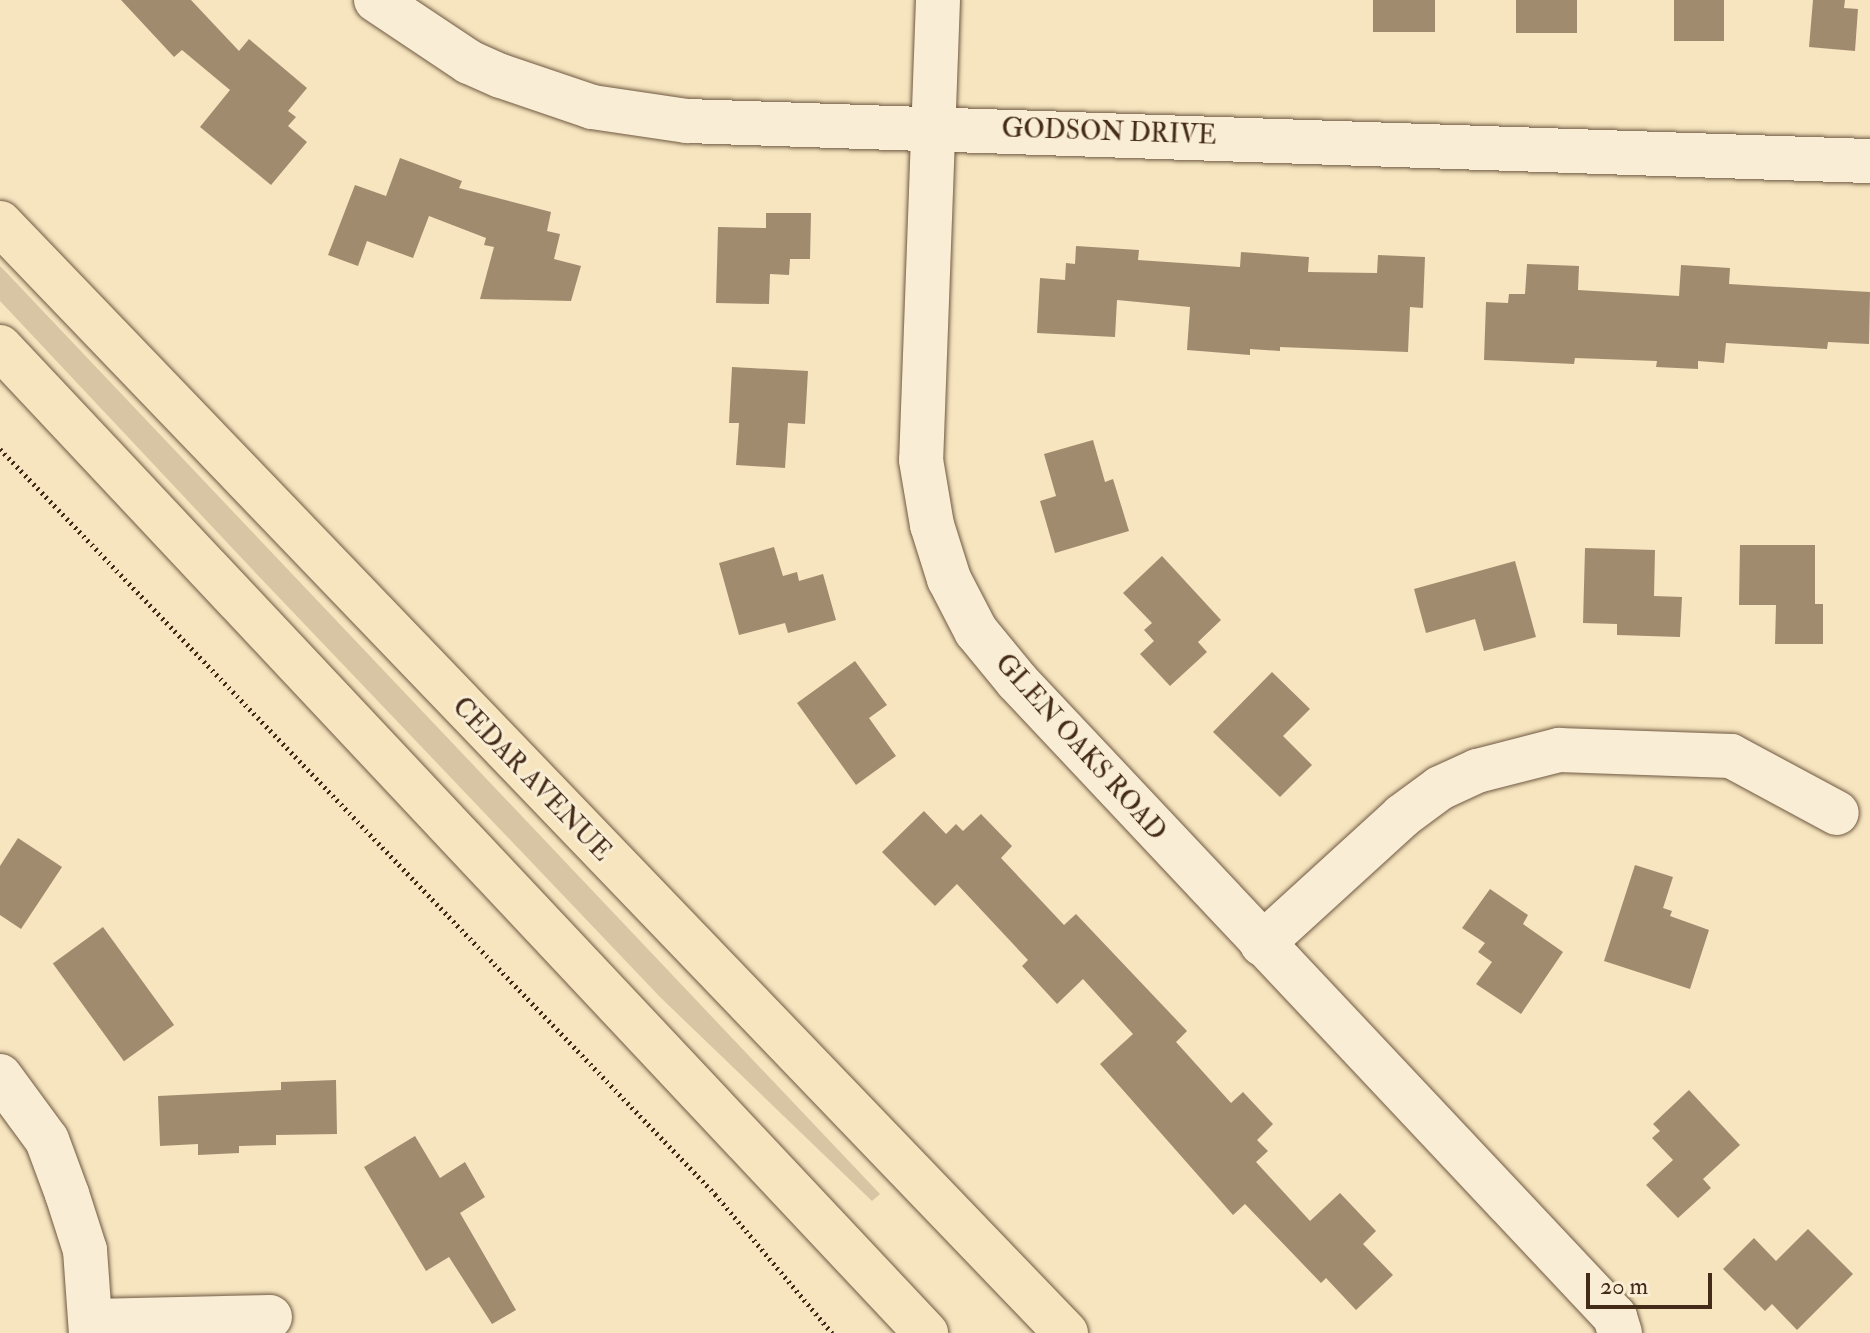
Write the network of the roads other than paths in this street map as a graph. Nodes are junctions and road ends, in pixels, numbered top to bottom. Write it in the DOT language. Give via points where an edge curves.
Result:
graph roads {
  1 [pos="376,0"];
  2 [pos="938,0"];
  3 [pos="932,127"];
  4 [pos="1870,161"];
  5 [pos="0,223"];
  6 [pos="0,347"];
  7 [pos="1837,813"];
  8 [pos="1262,944"];
  9 [pos="0,1076"];
  10 [pos="270,1317"];
  11 [pos="91,1327"];
  12 [pos="926,1333"];
  13 [pos="1066,1333"];
  14 [pos="1620,1333"];
  1 -- 3 [label="street, GODSON DRIVE" via="469,62 592,107 687,121"];
  2 -- 3 [label="street, GLEN OAKS ROAD"];
  3 -- 4 [label="street, GODSON DRIVE"];
  3 -- 8 [label="street, GLEN OAKS ROAD" via="921,460 932,525 949,579 976,631 1017,681"];
  5 -- 13 [label="main road, CEDAR AVENUE"];
  6 -- 12 [label="main road" via="761,1151"];
  7 -- 8 [label="street" via="1731,756 1559,750 1477,771 1440,788"];
  8 -- 14 [label="street, GLEN OAKS ROAD" via="1615,1317"];
  9 -- 11 [label="street" via="52,1154 85,1250"];
  10 -- 11 [label="street"];
}
